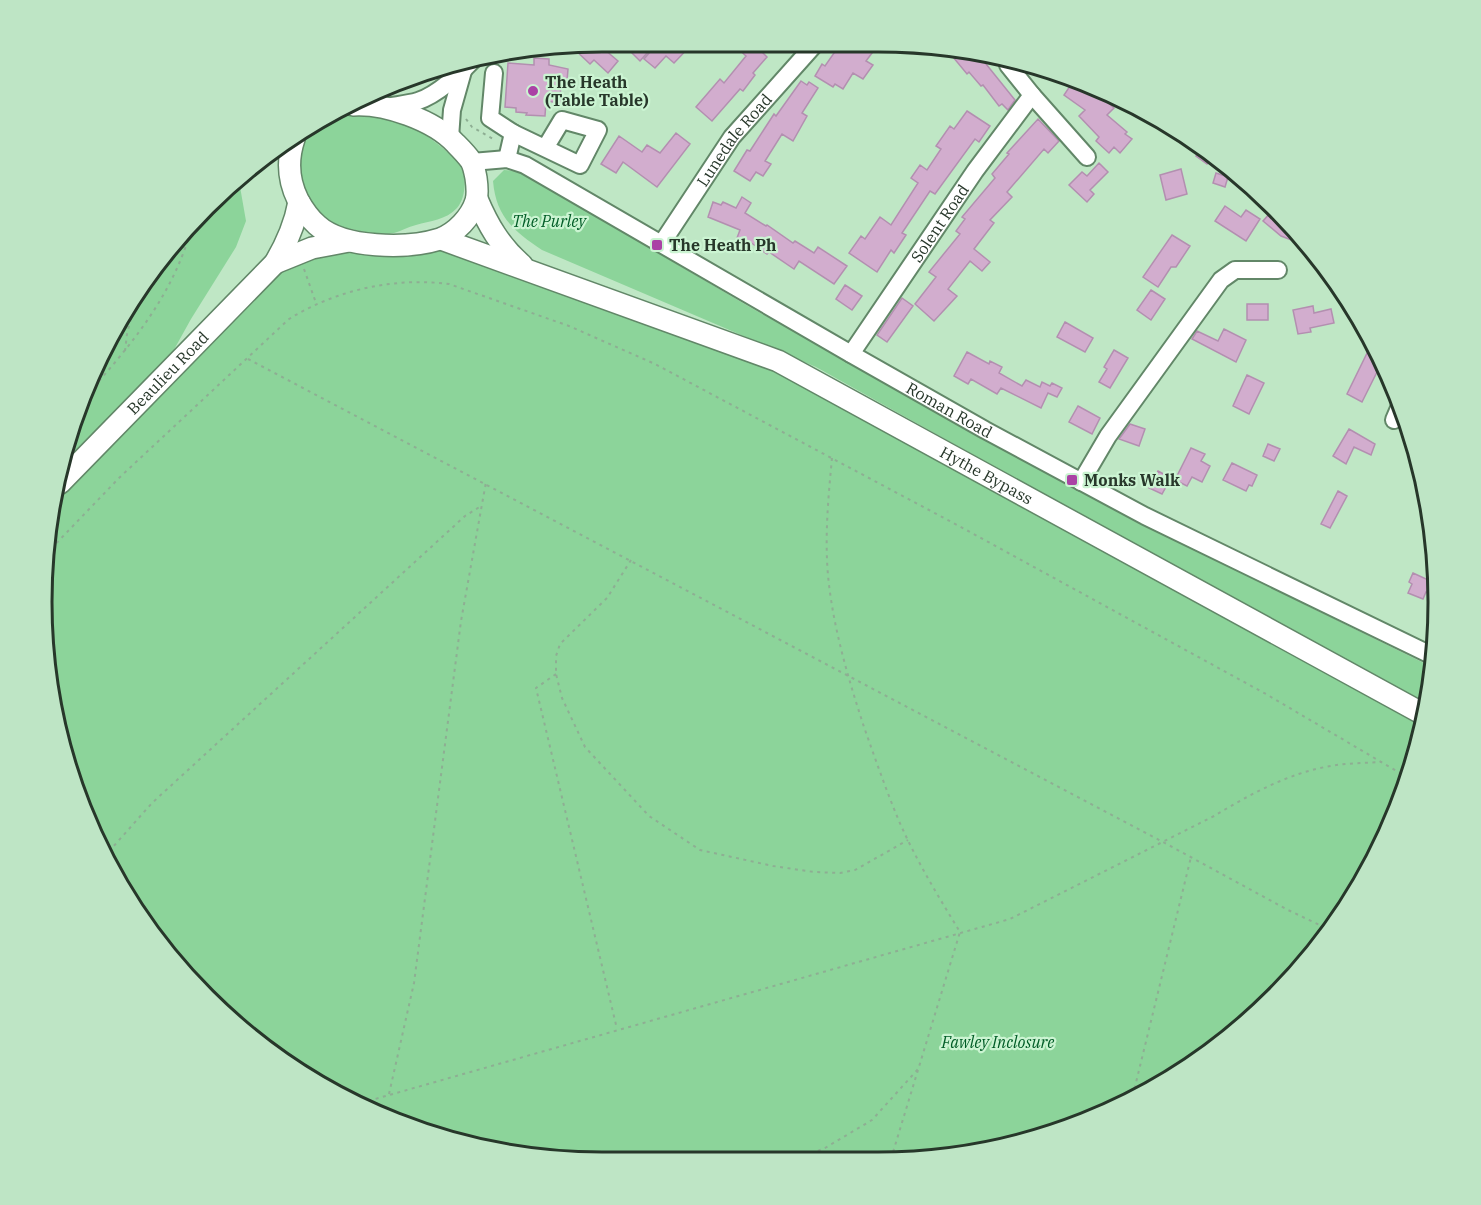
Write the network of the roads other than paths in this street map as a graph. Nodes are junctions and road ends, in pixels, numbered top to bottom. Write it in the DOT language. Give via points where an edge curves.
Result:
graph roads {
  1 [pos="808,52"];
  2 [pos="467,69"];
  3 [pos="1011,69"];
  4 [pos="462,71"];
  5 [pos="494,73"];
  6 [pos="1032,95"];
  7 [pos="386,99"];
  8 [pos="513,133"];
  9 [pos="450,138"];
  10 [pos="547,145"];
  11 [pos="285,155"];
  12 [pos="1087,157"];
  13 [pos="507,159"];
  14 [pos="472,162"];
  15 [pos="477,199"];
  16 [pos="299,202"];
  17 [pos="441,239"];
  18 [pos="350,241"];
  19 [pos="662,243"];
  20 [pos="276,263"];
  21 [pos="1278,270"];
  22 [pos="531,273"];
  23 [pos="851,354"];
  24 [pos="67,475"];
  25 [pos="1081,482"];
  26 [pos="1426,653"];
  27 [pos="1418,711"];
  1 -- 19 [label="street, Lunedale Road" via="732,137"];
  2 -- 9 [label="street" via="452,110"];
  3 -- 6 [label="street"];
  4 -- 7 [label="street" via="418,100"];
  5 -- 8 [label="street" via="490,118"];
  6 -- 12 [label="street"];
  6 -- 23 [label="street, Solent Road" via="975,171"];
  7 -- 9 [label="main road"];
  8 -- 10 [label="street" via="580,165 598,130 562,120"];
  8 -- 13 [label="street"];
  9 -- 14 [label="main road"];
  11 -- 16 [label="main road"];
  13 -- 14 [label="street, Roman Road"];
  13 -- 19 [label="street, Roman Road" via="525,165"];
  14 -- 15 [label="main road"];
  15 -- 17 [label="main road" via="468,217"];
  15 -- 22 [label="main road, Hythe Bypass" via="496,237"];
  16 -- 18 [label="main road" via="318,227"];
  16 -- 20 [label="main road, Beaulieu Road" via="288,242"];
  17 -- 18 [label="main road" via="397,244"];
  17 -- 22 [label="main road, Hythe Bypass"];
  18 -- 20 [label="main road, Beaulieu Road" via="299,252"];
  19 -- 23 [label="street, Roman Road"];
  20 -- 24 [label="main road, Beaulieu Road"];
  21 -- 25 [label="street" via="1235,270 1221,280 1108,436"];
  22 -- 27 [label="main road, Hythe Bypass" via="778,361"];
  23 -- 25 [label="street, Roman Road"];
  25 -- 26 [label="street, Roman Road"];
}
